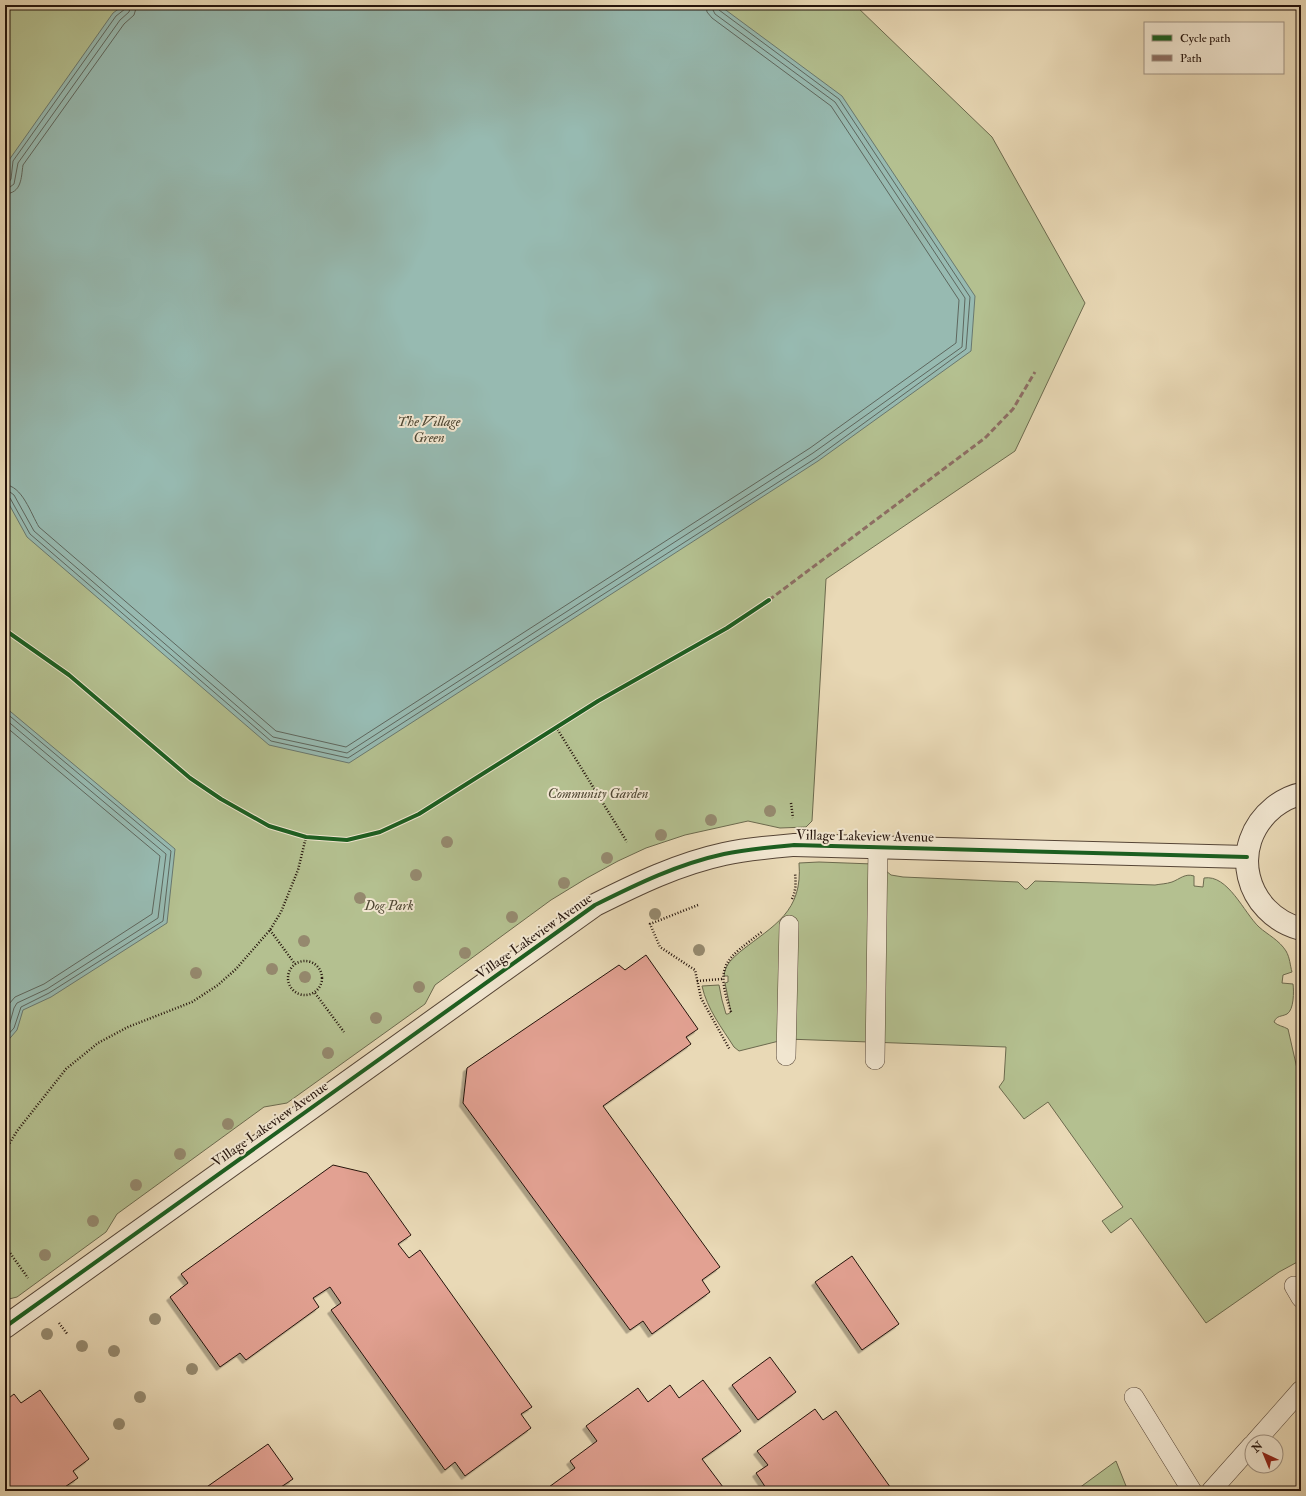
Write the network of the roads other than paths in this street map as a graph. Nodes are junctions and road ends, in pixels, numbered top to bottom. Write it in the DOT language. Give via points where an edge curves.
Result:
graph roads {
  1 [pos="1301,794"];
  2 [pos="878,846"];
  3 [pos="1247,857"];
  4 [pos="789,925"];
  5 [pos="1301,929"];
  6 [pos="786,1056"];
  7 [pos="875,1060"];
  8 [pos="5,1327"];
  9 [pos="1301,1390"];
  10 [pos="1134,1397"];
  11 [pos="1262,1434"];
  12 [pos="1244,1454"];
  13 [pos="1192,1491"];
  14 [pos="1211,1491"];
  1 -- 3 [label="street" via="1280,802 1268,813 1257,826 1250,841"];
  2 -- 3 [label="street, Village Lakeview Avenue"];
  2 -- 7 [label="lane"];
  2 -- 8 [label="street, Village Lakeview Avenue" via="794,845 724,854 642,881 595,904"];
  3 -- 5 [label="street" via="1249,878 1257,898 1271,914"];
  4 -- 6 [label="lane"];
  9 -- 11 [label="lane"];
  10 -- 13 [label="lane"];
  12 -- 14 [label="lane"];
}
